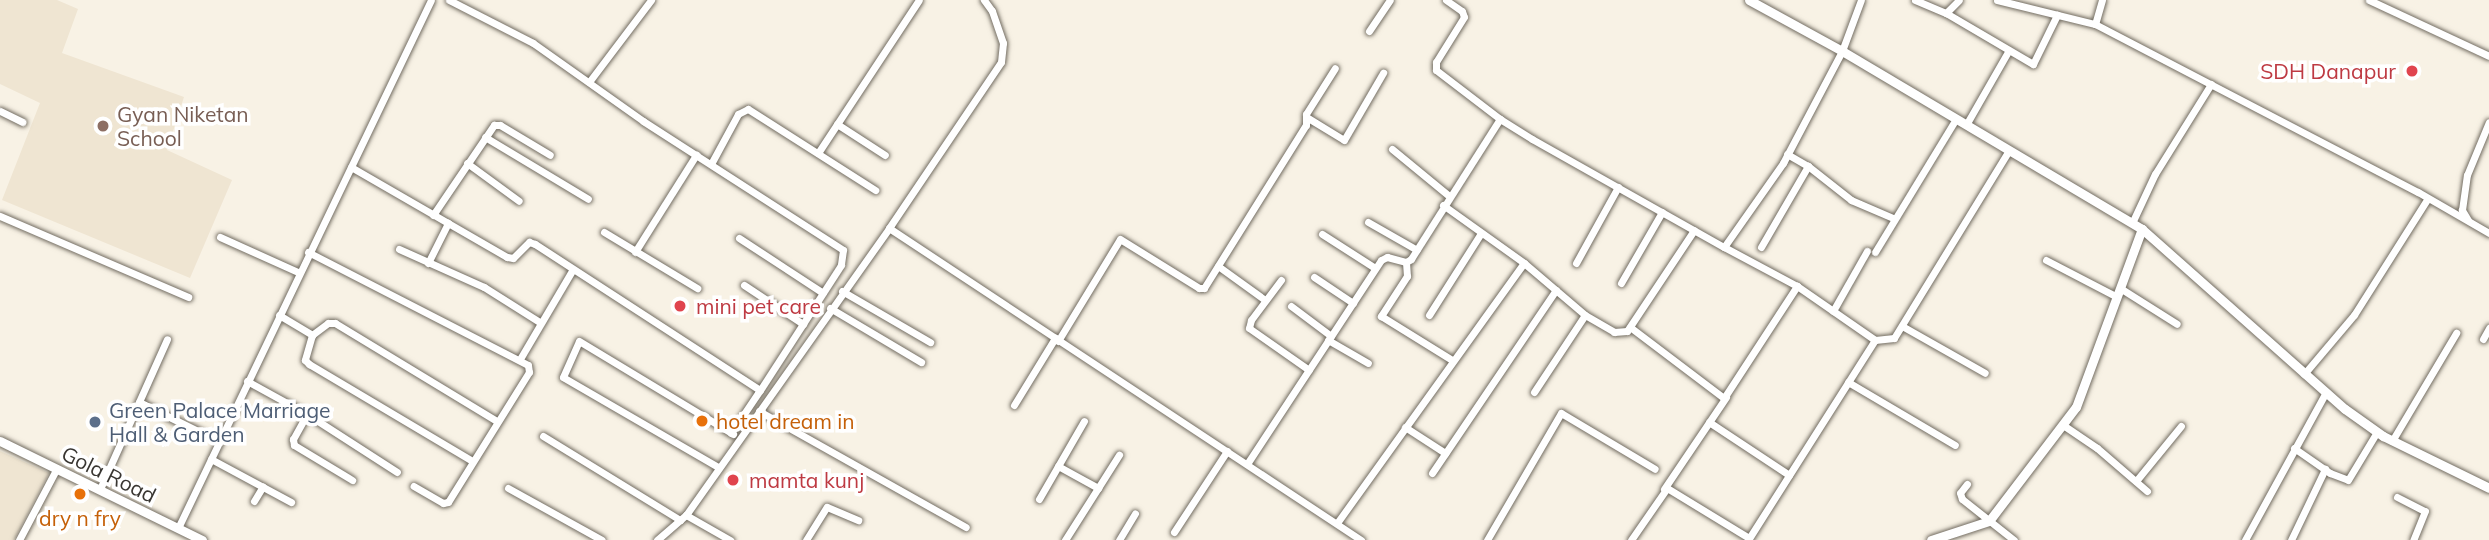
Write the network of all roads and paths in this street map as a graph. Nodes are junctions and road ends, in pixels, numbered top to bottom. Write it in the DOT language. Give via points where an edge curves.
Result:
graph roads {
  1 [pos="431,0"];
  2 [pos="449,0"];
  3 [pos="651,0"];
  4 [pos="919,0"];
  5 [pos="984,0"];
  6 [pos="1390,0"];
  7 [pos="1446,0"];
  8 [pos="1749,0"];
  9 [pos="1861,0"];
  10 [pos="1916,0"];
  11 [pos="1959,0"];
  12 [pos="1997,0"];
  13 [pos="2102,0"];
  14 [pos="2370,0"];
  15 [pos="1946,13"];
  16 [pos="2057,15"];
  17 [pos="2095,24"];
  18 [pos="1369,31"];
  19 [pos="2009,50"];
  20 [pos="1842,51"];
  21 [pos="2489,55"];
  22 [pos="1335,68"];
  23 [pos="1383,73"];
  24 [pos="589,82"];
  25 [pos="2211,84"];
  26 [pos="0,111"];
  27 [pos="1308,118"];
  28 [pos="1500,119"];
  29 [pos="1956,119"];
  30 [pos="23,122"];
  31 [pos="2489,122"];
  32 [pos="837,124"];
  33 [pos="1966,124"];
  34 [pos="485,137"];
  35 [pos="1392,149"];
  36 [pos="2009,150"];
  37 [pos="818,153"];
  38 [pos="1787,154"];
  39 [pos="550,155"];
  40 [pos="696,155"];
  41 [pos="885,155"];
  42 [pos="467,163"];
  43 [pos="711,164"];
  44 [pos="1808,166"];
  45 [pos="351,167"];
  46 [pos="1618,187"];
  47 [pos="875,190"];
  48 [pos="1449,196"];
  49 [pos="2428,198"];
  50 [pos="587,199"];
  51 [pos="519,201"];
  52 [pos="1443,205"];
  53 [pos="1662,212"];
  54 [pos="433,215"];
  55 [pos="0,216"];
  56 [pos="1894,218"];
  57 [pos="1368,222"];
  58 [pos="2470,222"];
  59 [pos="448,223"];
  60 [pos="2132,223"];
  61 [pos="890,228"];
  62 [pos="2142,229"];
  63 [pos="1694,230"];
  64 [pos="604,232"];
  65 [pos="1481,233"];
  66 [pos="2489,233"];
  67 [pos="1322,234"];
  68 [pos="220,237"];
  69 [pos="739,238"];
  70 [pos="1724,247"];
  71 [pos="1761,247"];
  72 [pos="399,248"];
  73 [pos="1416,250"];
  74 [pos="308,252"];
  75 [pos="635,252"];
  76 [pos="2046,260"];
  77 [pos="1406,262"];
  78 [pos="1524,262"];
  79 [pos="1576,262"];
  80 [pos="428,263"];
  81 [pos="1218,266"];
  82 [pos="1375,268"];
  83 [pos="573,269"];
  84 [pos="298,272"];
  85 [pos="1314,277"];
  86 [pos="1281,280"];
  87 [pos="1621,283"];
  88 [pos="744,285"];
  89 [pos="1797,286"];
  90 [pos="697,288"];
  91 [pos="1556,290"];
  92 [pos="842,291"];
  93 [pos="823,293"];
  94 [pos="2118,293"];
  95 [pos="188,298"];
  96 [pos="1265,300"];
  97 [pos="1353,303"];
  98 [pos="1291,306"];
  99 [pos="830,308"];
  100 [pos="1833,311"];
  101 [pos="1429,314"];
  102 [pos="279,315"];
  103 [pos="1585,315"];
  104 [pos="541,323"];
  105 [pos="803,324"];
  106 [pos="2177,324"];
  107 [pos="1902,326"];
  108 [pos="1630,327"];
  109 [pos="2489,328"];
  110 [pos="2456,332"];
  111 [pos="312,335"];
  112 [pos="1330,338"];
  113 [pos="167,339"];
  114 [pos="2483,339"];
  115 [pos="1056,340"];
  116 [pos="1875,340"];
  117 [pos="930,342"];
  118 [pos="520,359"];
  119 [pos="1452,360"];
  120 [pos="921,362"];
  121 [pos="1368,363"];
  122 [pos="1308,370"];
  123 [pos="1985,373"];
  124 [pos="2304,374"];
  125 [pos="247,381"];
  126 [pos="1848,382"];
  127 [pos="760,390"];
  128 [pos="1534,392"];
  129 [pos="2326,392"];
  130 [pos="1726,397"];
  131 [pos="139,402"];
  132 [pos="1014,405"];
  133 [pos="759,411"];
  134 [pos="306,414"];
  135 [pos="497,421"];
  136 [pos="1084,421"];
  137 [pos="1709,422"];
  138 [pos="2063,425"];
  139 [pos="1405,426"];
  140 [pos="2180,426"];
  141 [pos="2376,432"];
  142 [pos="731,433"];
  143 [pos="204,434"];
  144 [pos="542,436"];
  145 [pos="739,438"];
  146 [pos="0,441"];
  147 [pos="2392,441"];
  148 [pos="1955,445"];
  149 [pos="2294,448"];
  150 [pos="1227,451"];
  151 [pos="1446,453"];
  152 [pos="1119,455"];
  153 [pos="211,459"];
  154 [pos="471,460"];
  155 [pos="1247,464"];
  156 [pos="1058,466"];
  157 [pos="718,467"];
  158 [pos="57,468"];
  159 [pos="1655,469"];
  160 [pos="2325,469"];
  161 [pos="397,472"];
  162 [pos="1432,473"];
  163 [pos="1789,475"];
  164 [pos="352,480"];
  165 [pos="2136,481"];
  166 [pos="1967,484"];
  167 [pos="263,486"];
  168 [pos="414,486"];
  169 [pos="508,488"];
  170 [pos="1098,488"];
  171 [pos="2489,488"];
  172 [pos="100,489"];
  173 [pos="1664,489"];
  174 [pos="2147,491"];
  175 [pos="2397,497"];
  176 [pos="1039,499"];
  177 [pos="254,501"];
  178 [pos="291,502"];
  179 [pos="1136,513"];
  180 [pos="683,517"];
  181 [pos="858,520"];
  182 [pos="1989,522"];
  183 [pos="1337,523"];
  184 [pos="966,527"];
  185 [pos="178,528"];
  186 [pos="1174,532"];
  187 [pos="1749,539"];
  188 [pos="19,540"];
  189 [pos="202,540"];
  190 [pos="602,540"];
  191 [pos="657,540"];
  192 [pos="730,540"];
  193 [pos="806,540"];
  194 [pos="1065,540"];
  195 [pos="1119,540"];
  196 [pos="1361,540"];
  197 [pos="1487,540"];
  198 [pos="1631,540"];
  199 [pos="1931,540"];
  200 [pos="2014,540"];
  201 [pos="2245,540"];
  202 [pos="2291,540"];
  203 [pos="2413,540"];
  1 -- 45 [label="street"];
  2 -- 24 [label="street" via="513,32"];
  3 -- 24 [label="street"];
  4 -- 32 [label="street"];
  5 -- 61 [label="street" via="1003,43 1003,57"];
  6 -- 18 [label="street"];
  7 -- 28 [label="street" via="1464,17 1435,68"];
  8 -- 20 [label="street"];
  9 -- 20 [label="street"];
  10 -- 15 [label="street"];
  11 -- 15 [label="street"];
  12 -- 16 [label="street"];
  13 -- 17 [label="street"];
  14 -- 21 [label="street"];
  15 -- 19 [label="street"];
  16 -- 17 [label="street"];
  16 -- 19 [label="street" via="2034,64"];
  17 -- 25 [label="street"];
  19 -- 33 [label="street"];
  20 -- 29 [label="street"];
  20 -- 38 [label="street"];
  22 -- 27 [label="street" via="1306,114"];
  23 -- 27 [label="street" via="1343,140"];
  24 -- 40 [label="street"];
  25 -- 49 [label="street"];
  25 -- 60 [label="street" via="2155,174"];
  26 -- 30 [label="street"];
  27 -- 81 [label="street"];
  28 -- 46 [label="street"];
  28 -- 48 [label="street"];
  29 -- 33 [label="street"];
  29 -- 56 [label="street"];
  31 -- 58 [label="street" via="2467,175 2462,210"];
  32 -- 37 [label="street"];
  32 -- 41 [label="street"];
  33 -- 36 [label="street"];
  34 -- 39 [label="street" via="498,124"];
  34 -- 42 [label="street"];
  34 -- 50 [label="street"];
  35 -- 48 [label="street"];
  36 -- 60 [label="street"];
  36 -- 107 [label="street"];
  37 -- 43 [label="street" via="745,109"];
  37 -- 47 [label="street"];
  38 -- 44 [label="street"];
  38 -- 70 [label="street"];
  40 -- 43 [label="street"];
  40 -- 75 [label="street"];
  42 -- 51 [label="street"];
  42 -- 54 [label="street"];
  43 -- 93 [label="street" via="843,250 841,265"];
  44 -- 56 [label="street" via="1851,200"];
  44 -- 71 [label="street"];
  45 -- 54 [label="street"];
  45 -- 74 [label="street"];
  46 -- 53 [label="street"];
  46 -- 79 [label="street"];
  48 -- 52 [label="street"];
  49 -- 58 [label="street"];
  49 -- 124 [label="street" via="2354,315"];
  52 -- 65 [label="street"];
  52 -- 73 [label="street"];
  53 -- 63 [label="street"];
  53 -- 87 [label="street"];
  54 -- 59 [label="street"];
  55 -- 95 [label="street"];
  56 -- 100 [label="street"];
  57 -- 73 [label="street"];
  58 -- 66 [label="street"];
  59 -- 80 [label="street"];
  59 -- 83 [label="street" via="510,258 531,242"];
  60 -- 62 [label="street"];
  61 -- 92 [label="street"];
  61 -- 115 [label="street"];
  62 -- 94 [label="street"];
  62 -- 124 [label="street"];
  63 -- 70 [label="street"];
  63 -- 108 [label="street"];
  64 -- 75 [label="street"];
  65 -- 78 [label="street"];
  65 -- 101 [label="street"];
  67 -- 82 [label="street"];
  68 -- 84 [label="street"];
  69 -- 93 [label="street"];
  70 -- 89 [label="street"];
  72 -- 80 [label="street"];
  73 -- 77 [label="street"];
  74 -- 84 [label="street"];
  74 -- 118 [label="street"];
  75 -- 90 [label="street"];
  76 -- 94 [label="street"];
  77 -- 82 [label="street" via="1385,257"];
  77 -- 119 [label="street" via="1408,276 1381,316"];
  78 -- 91 [label="street"];
  78 -- 119 [label="street"];
  80 -- 104 [label="street" via="484,287"];
  81 -- 96 [label="street"];
  81 -- 115 [label="street" via="1200,289 1120,239"];
  82 -- 97 [label="street"];
  83 -- 104 [label="street"];
  83 -- 127 [label="street"];
  84 -- 102 [label="street"];
  85 -- 97 [label="street"];
  86 -- 96 [label="street"];
  88 -- 105 [label="street"];
  89 -- 100 [label="street"];
  89 -- 130 [label="street"];
  91 -- 103 [label="street"];
  91 -- 151 [label="street"];
  92 -- 99 [label="street"];
  92 -- 117 [label="street"];
  93 -- 105 [label="street"];
  94 -- 106 [label="street"];
  94 -- 138 [label="street" via="2076,407"];
  96 -- 122 [label="street" via="1249,328"];
  97 -- 112 [label="street"];
  98 -- 112 [label="street"];
  99 -- 120 [label="street"];
  99 -- 133 [label="street"];
  100 -- 116 [label="street"];
  102 -- 111 [label="street"];
  102 -- 125 [label="street"];
  103 -- 108 [label="street" via="1614,332"];
  103 -- 128 [label="street"];
  104 -- 118 [label="street"];
  105 -- 127 [label="street"];
  107 -- 116 [label="street" via="1894,338"];
  107 -- 123 [label="street"];
  108 -- 130 [label="street"];
  109 -- 114 [label="street"];
  110 -- 147 [label="street"];
  111 -- 135 [label="street" via="335,323"];
  111 -- 154 [label="street" via="305,360 309,364"];
  112 -- 121 [label="street"];
  112 -- 122 [label="street"];
  113 -- 131 [label="street"];
  115 -- 132 [label="street"];
  115 -- 150 [label="street"];
  116 -- 126 [label="street"];
  118 -- 135 [label="street" via="529,372"];
  119 -- 139 [label="street"];
  122 -- 155 [label="street"];
  124 -- 129 [label="street"];
  125 -- 134 [label="street"];
  125 -- 153 [label="street"];
  126 -- 148 [label="street"];
  126 -- 163 [label="street"];
  127 -- 142 [label="street"];
  129 -- 141 [label="street"];
  129 -- 149 [label="street"];
  130 -- 137 [label="street"];
  131 -- 143 [label="street"];
  131 -- 172 [label="street"];
  133 -- 145 [label="street"];
  133 -- 184 [label="street"];
  134 -- 161 [label="street"];
  134 -- 164 [label="street" via="294,445"];
  135 -- 154 [label="street"];
  136 -- 156 [label="street"];
  137 -- 163 [label="street"];
  137 -- 173 [label="street"];
  138 -- 165 [label="street"];
  138 -- 182 [label="street"];
  139 -- 151 [label="street"];
  139 -- 183 [label="street"];
  140 -- 165 [label="street"];
  141 -- 147 [label="street"];
  141 -- 160 [label="street" via="2348,480"];
  142 -- 145 [label="street"];
  142 -- 157 [label="street" via="579,341 563,377"];
  144 -- 180 [label="street"];
  145 -- 157 [label="street"];
  146 -- 158 [label="street, Gola Road"];
  147 -- 171 [label="street"];
  149 -- 160 [label="street"];
  149 -- 201 [label="street"];
  150 -- 155 [label="street"];
  150 -- 186 [label="street"];
  151 -- 162 [label="street"];
  152 -- 170 [label="street"];
  153 -- 167 [label="street"];
  153 -- 185 [label="street"];
  154 -- 168 [label="street" via="448,502"];
  155 -- 183 [label="street"];
  156 -- 170 [label="street"];
  156 -- 176 [label="street"];
  157 -- 180 [label="street"];
  158 -- 172 [label="street, Gola Road"];
  158 -- 188 [label="street"];
  159 -- 197 [label="street" via="1561,413"];
  160 -- 202 [label="street"];
  163 -- 187 [label="street"];
  165 -- 174 [label="street"];
  166 -- 182 [label="street" via="1960,496"];
  167 -- 177 [label="street"];
  167 -- 178 [label="street"];
  169 -- 190 [label="street"];
  170 -- 194 [label="street"];
  172 -- 185 [label="street, Gola Road"];
  173 -- 187 [label="street"];
  173 -- 198 [label="street"];
  175 -- 203 [label="street" via="2425,511"];
  179 -- 195 [label="street"];
  180 -- 191 [label="street"];
  180 -- 192 [label="street"];
  181 -- 193 [label="street" via="827,507"];
  182 -- 199 [label="street"];
  182 -- 200 [label="street"];
  183 -- 196 [label="street"];
  185 -- 189 [label="street, Gola Road"];
}
